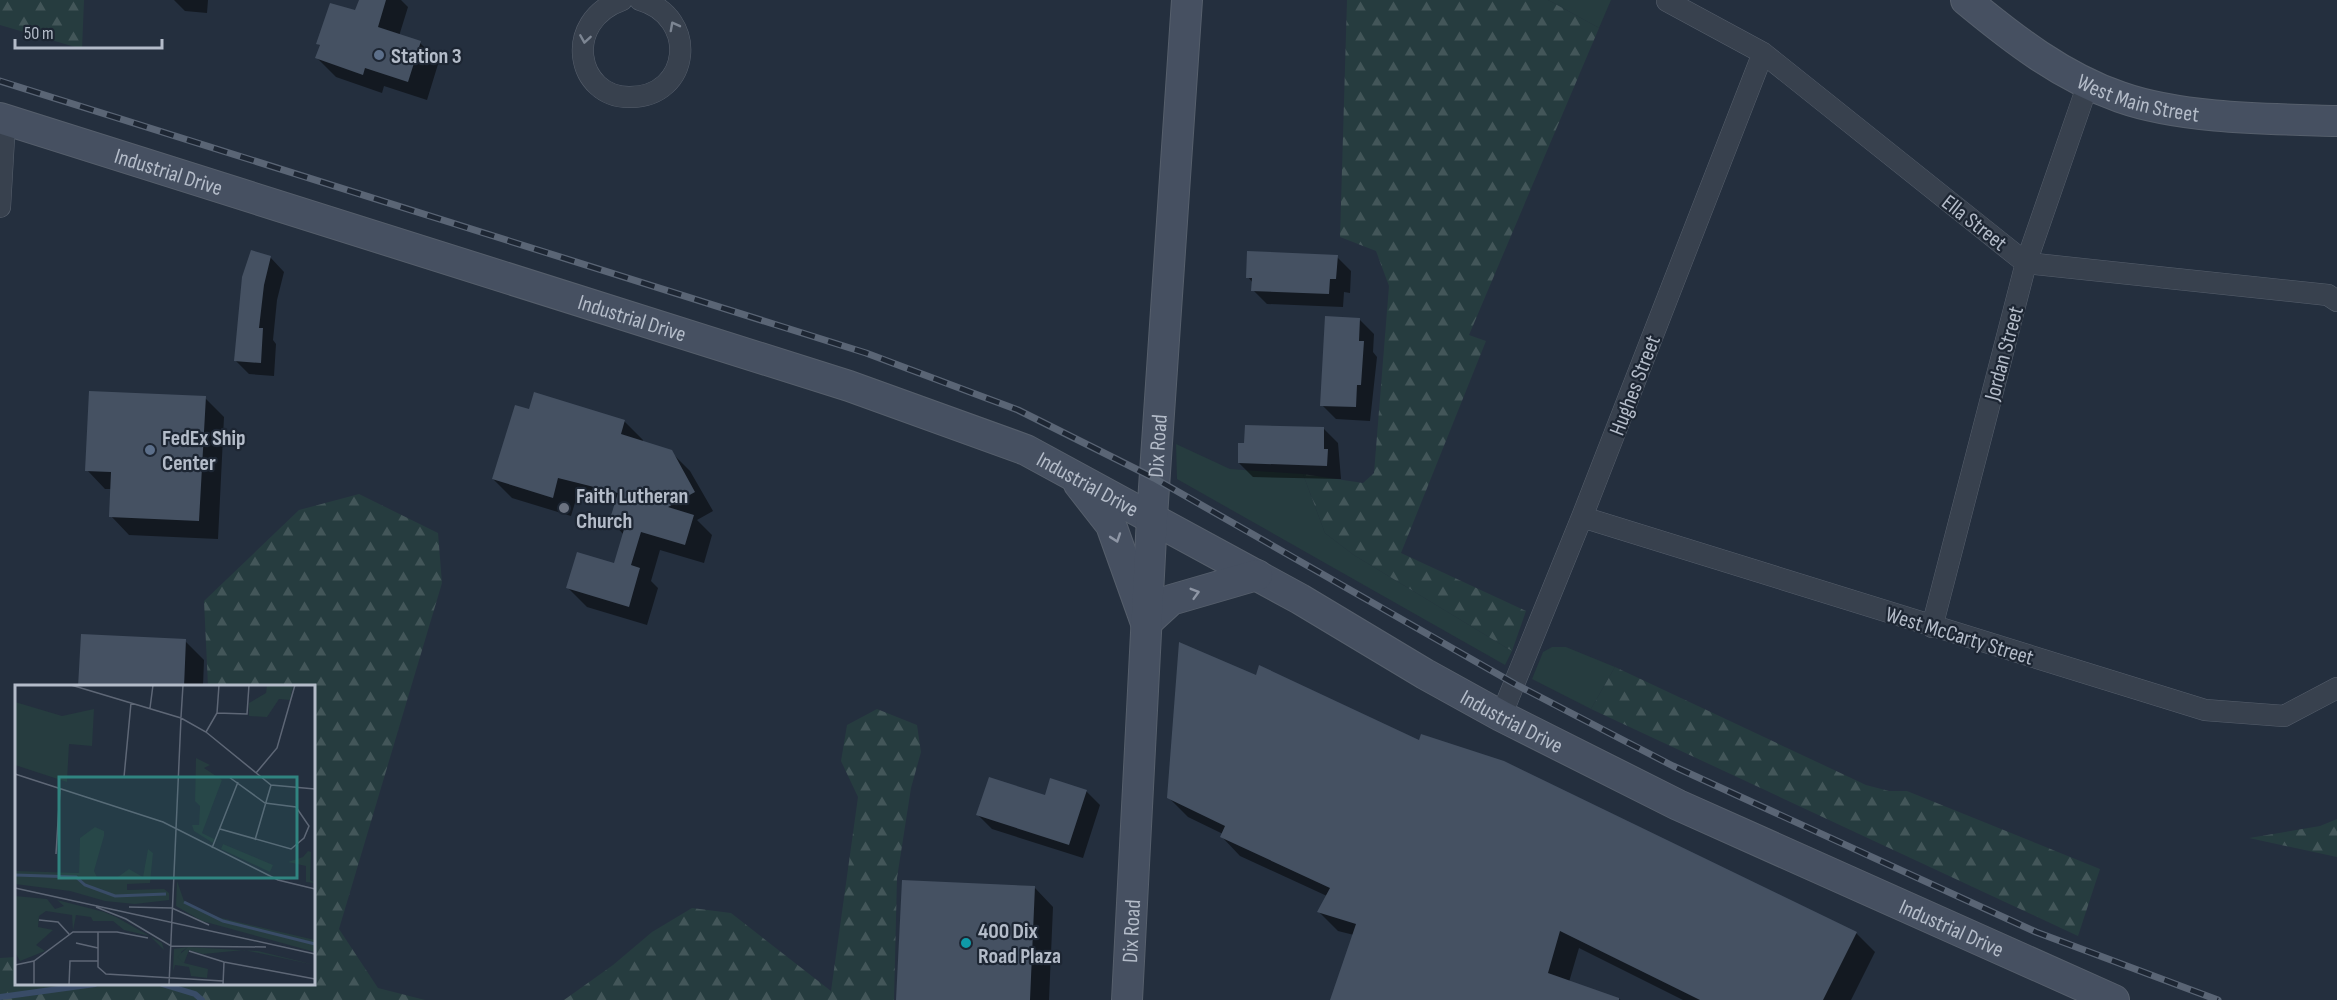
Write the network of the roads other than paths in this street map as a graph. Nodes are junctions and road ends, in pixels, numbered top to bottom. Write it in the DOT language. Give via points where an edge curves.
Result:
graph roads {
  1 [pos="622,0"];
  2 [pos="640,0"];
  3 [pos="1187,0"];
  4 [pos="1966,0"];
  5 [pos="1667,1"];
  6 [pos="1763,53"];
  7 [pos="2088,84"];
  8 [pos="2,119"];
  9 [pos="2337,121"];
  10 [pos="0,207"];
  11 [pos="2026,263"];
  12 [pos="2337,301"];
  13 [pos="1071,474"];
  14 [pos="1152,517"];
  15 [pos="1582,517"];
  16 [pos="1257,575"];
  17 [pos="1146,623"];
  18 [pos="1932,627"];
  19 [pos="2337,688"];
  20 [pos="1501,716"];
  21 [pos="1127,1000"];
  22 [pos="2114,1000"];
  1 -- 2 [label="street, one-way" via="595,15 587,28 583,51 589,73 598,85 627,98 642,97 663,86 677,69 681,54 675,24 666,12"];
  3 -- 14 [label="main road, Dix Road"];
  4 -- 7 [label="main road, West Main Street" via="2036,54"];
  5 -- 6 [label="street, Ella Street"];
  6 -- 11 [label="street, Ella Street"];
  6 -- 15 [label="street, Hughes Street"];
  7 -- 9 [label="main road, West Main Street" via="2156,107"];
  7 -- 11 [label="street, Jordan Street"];
  8 -- 10 [label="street"];
  8 -- 13 [label="main road, Industrial Drive" via="849,386 1026,450"];
  11 -- 12 [label="street, Ella Street" via="2328,296"];
  11 -- 18 [label="street, Jordan Street"];
  13 -- 14 [label="main road, Industrial Drive"];
  13 -- 17 [label="main road, one-way" via="1111,525"];
  14 -- 16 [label="main road, Industrial Drive"];
  14 -- 17 [label="main road, Dix Road"];
  15 -- 18 [label="street, West McCarty Street"];
  15 -- 20 [label="street, Hughes Street"];
  17 -- 16 [label="main road, one-way" via="1171,600"];
  16 -- 20 [label="main road, Industrial Drive"];
  17 -- 21 [label="main road, Dix Road"];
  18 -- 19 [label="street, West McCarty Street" via="2205,710 2284,716"];
  20 -- 22 [label="main road, Industrial Drive" via="1689,810"];
}
